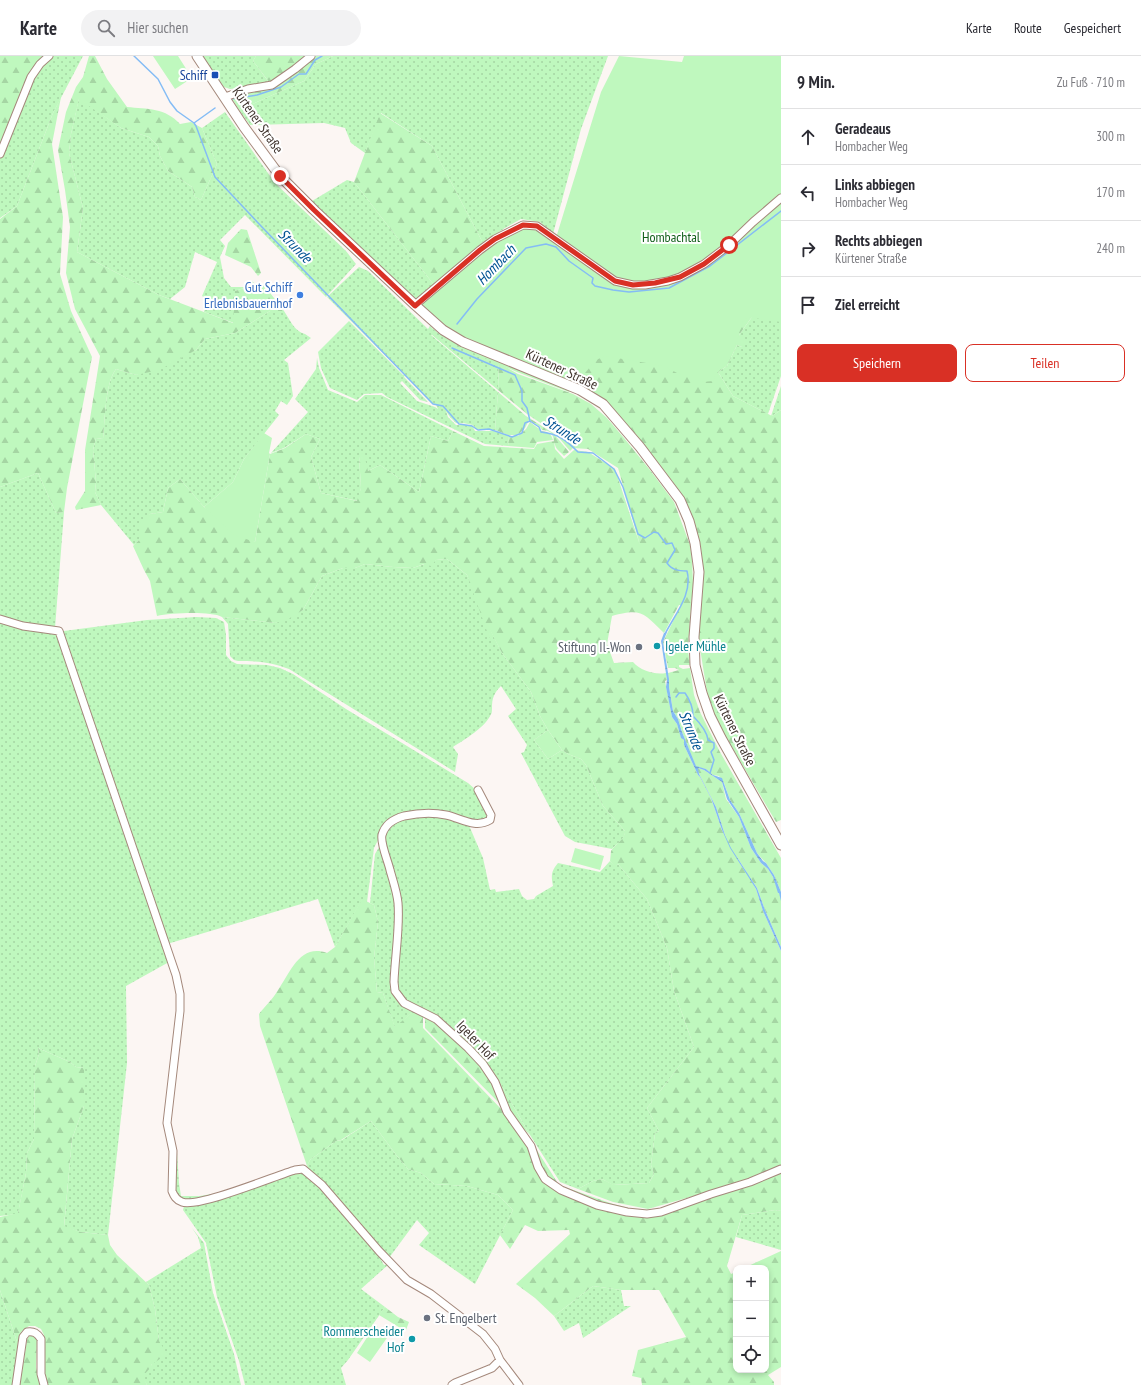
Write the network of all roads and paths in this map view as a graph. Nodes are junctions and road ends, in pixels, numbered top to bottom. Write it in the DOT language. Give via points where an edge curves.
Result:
graph roads {
  1 [pos="49,56"];
  2 [pos="197,56"];
  3 [pos="311,56"];
  4 [pos="225,97"];
  5 [pos="0,154"];
  6 [pos="781,198"];
  7 [pos="415,306"];
  8 [pos="0,619"];
  9 [pos="478,790"];
  10 [pos="781,845"];
  11 [pos="781,1169"];
  12 [pos="500,1360"];
  13 [pos="16,1385"];
  14 [pos="44,1385"];
  15 [pos="452,1385"];
  16 [pos="519,1385"];
  1 -- 5 [label="street" via="31,77"];
  2 -- 4 [label="main road, Kürtener Straße"];
  3 -- 4 [label="street" via="272,85 248,89"];
  4 -- 7 [label="main road, Kürtener Straße" via="280,176"];
  6 -- 7 [label="street" via="717,255 685,275 668,281 633,285 615,281 537,226 523,225 480,250"];
  7 -- 10 [label="main road, Kürtener Straße" via="443,330 463,342 580,390 603,404 680,500 689,521 698,557 694,637 695,665 702,693 721,738"];
  8 -- 12 [label="street" via="23,626 59,631 176,974 180,1011 166,1123 173,1151 174,1196 183,1203 196,1202 303,1169 322,1185 407,1280 431,1294 483,1334"];
  9 -- 11 [label="street, Igeler Hof" via="491,815 490,820 486,822 474,824 430,812 396,819 384,829 381,839 398,902 394,982 398,997 404,1003 436,1019 483,1064 495,1082 507,1112 532,1146 545,1179 561,1190 597,1205 647,1214 661,1212"];
  12 -- 15 [label="street" via="492,1368"];
  12 -- 16 [label="street"];
  13 -- 14 [label="street" via="24,1337 27,1332 32,1331 41,1339 41,1374"];
}
